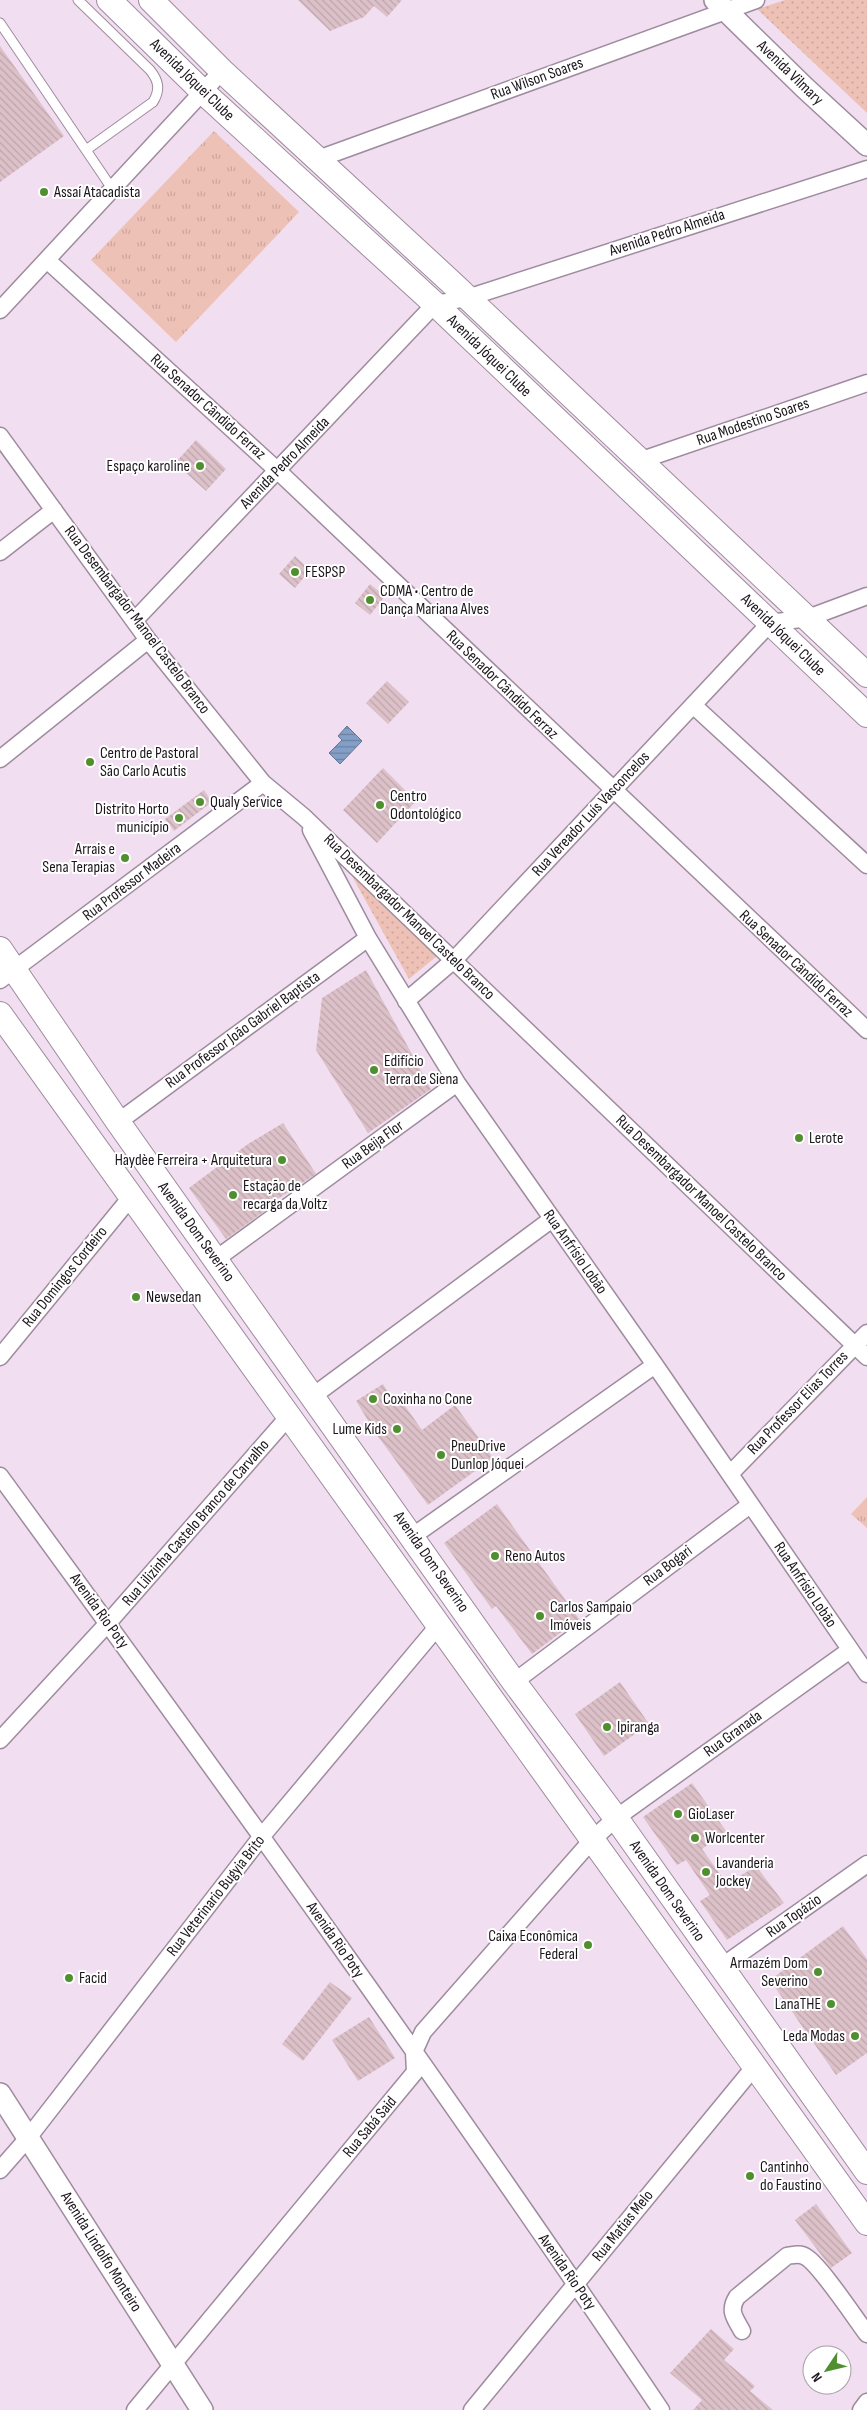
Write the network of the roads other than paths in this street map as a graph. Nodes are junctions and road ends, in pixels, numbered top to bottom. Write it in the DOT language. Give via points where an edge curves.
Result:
graph roads {
  1 [pos="78,0"];
  2 [pos="109,0"];
  3 [pos="151,0"];
  4 [pos="756,0"];
  5 [pos="720,5"];
  6 [pos="0,23"];
  7 [pos="222,70"];
  8 [pos="203,92"];
  9 [pos="867,145"];
  10 [pos="86,150"];
  11 [pos="318,159"];
  12 [pos="867,168"];
  13 [pos="113,190"];
  14 [pos="48,261"];
  15 [pos="467,298"];
  16 [pos="435,304"];
  17 [pos="0,310"];
  18 [pos="867,383"];
  19 [pos="0,436"];
  20 [pos="639,461"];
  21 [pos="278,471"];
  22 [pos="54,510"];
  23 [pos="0,552"];
  24 [pos="867,596"];
  25 [pos="808,618"];
  26 [pos="135,620"];
  27 [pos="770,623"];
  28 [pos="148,640"];
  29 [pos="867,675"];
  30 [pos="693,705"];
  31 [pos="867,715"];
  32 [pos="0,759"];
  33 [pos="263,783"];
  34 [pos="613,791"];
  35 [pos="304,817"];
  36 [pos="867,865"];
  37 [pos="368,938"];
  38 [pos="0,949"];
  39 [pos="454,960"];
  40 [pos="7,975"];
  41 [pos="406,1000"];
  42 [pos="0,1014"];
  43 [pos="867,1030"];
  44 [pos="457,1083"];
  45 [pos="118,1122"];
  46 [pos="131,1196"];
  47 [pos="552,1219"];
  48 [pos="216,1260"];
  49 [pos="867,1332"];
  50 [pos="855,1345"];
  51 [pos="0,1357"];
  52 [pos="867,1357"];
  53 [pos="655,1365"];
  54 [pos="313,1396"];
  55 [pos="290,1415"];
  56 [pos="730,1474"];
  57 [pos="0,1476"];
  58 [pos="750,1505"];
  59 [pos="413,1536"];
  60 [pos="108,1623"];
  61 [pos="438,1626"];
  62 [pos="850,1650"];
  63 [pos="867,1674"];
  64 [pos="514,1682"];
  65 [pos="0,1740"];
  66 [pos="616,1818"];
  67 [pos="262,1836"];
  68 [pos="592,1840"];
  69 [pos="867,1864"];
  70 [pos="721,1967"];
  71 [pos="414,2052"];
  72 [pos="755,2066"];
  73 [pos="0,2094"];
  74 [pos="28,2138"];
  75 [pos="0,2170"];
  76 [pos="867,2172"];
  77 [pos="867,2223"];
  78 [pos="576,2284"];
  79 [pos="742,2331"];
  80 [pos="867,2334"];
  81 [pos="172,2364"];
  82 [pos="867,2402"];
  83 [pos="135,2410"];
  84 [pos="202,2410"];
  85 [pos="472,2410"];
  86 [pos="661,2410"];
  87 [pos="861,2410"];
  1 -- 10 [label="lane" via="150,70 158,83 154,102"];
  2 -- 8 [label="main road, Avenida Jóquei Clube"];
  3 -- 7 [label="main road, Avenida Jóquei Clube"];
  4 -- 5 [label="street, Rua Wilson Soares"];
  5 -- 9 [label="street, Avenida Vilmary"];
  5 -- 11 [label="street, Rua Wilson Soares"];
  6 -- 10 [label="lane"];
  7 -- 8 [label="street"];
  7 -- 11 [label="main road, Avenida Jóquei Clube"];
  8 -- 13 [label="street"];
  8 -- 16 [label="main road, Avenida Jóquei Clube"];
  10 -- 13 [label="lane"];
  11 -- 15 [label="main road, Avenida Jóquei Clube"];
  12 -- 15 [label="street, Avenida Pedro Almeida"];
  13 -- 14 [label="street"];
  14 -- 17 [label="street"];
  14 -- 21 [label="street, Rua Senador Cândido Ferraz"];
  15 -- 16 [label="street, Avenida Pedro Almeida"];
  15 -- 20 [label="main road, Avenida Jóquei Clube"];
  16 -- 21 [label="street, Avenida Pedro Almeida"];
  16 -- 27 [label="main road, Avenida Jóquei Clube"];
  18 -- 20 [label="street, Rua Modestino Soares"];
  19 -- 22 [label="street, Rua Desembargador Manoel Castelo Branco"];
  20 -- 25 [label="main road, Avenida Jóquei Clube"];
  21 -- 26 [label="street, Avenida Pedro Almeida"];
  21 -- 34 [label="street, Rua Senador Cândido Ferraz"];
  22 -- 23 [label="street"];
  22 -- 26 [label="street, Rua Desembargador Manoel Castelo Branco"];
  24 -- 25 [label="street"];
  25 -- 27 [label="street"];
  25 -- 29 [label="main road, Avenida Jóquei Clube"];
  26 -- 28 [label="street, Rua Desembargador Manoel Castelo Branco"];
  27 -- 30 [label="street, Rua Vereador Luís Vasconcelos"];
  27 -- 31 [label="main road, Avenida Jóquei Clube"];
  28 -- 32 [label="street"];
  28 -- 33 [label="street, Rua Desembargador Manoel Castelo Branco"];
  30 -- 34 [label="street, Rua Vereador Luís Vasconcelos"];
  30 -- 36 [label="street"];
  33 -- 35 [label="street, Rua Desembargador Manoel Castelo Branco"];
  33 -- 40 [label="street, Rua Professor Madeira"];
  34 -- 39 [label="street, Rua Vereador Luís Vasconcelos"];
  34 -- 43 [label="street, Rua Senador Cândido Ferraz"];
  35 -- 37 [label="street, Rua Anfrísio Lobão"];
  35 -- 39 [label="street, Rua Desembargador Manoel Castelo Branco"];
  37 -- 41 [label="street, Rua Anfrísio Lobão"];
  37 -- 45 [label="street, Rua Professor João Gabriel Baptista"];
  38 -- 40 [label="main road, Avenida Dom Severino"];
  39 -- 41 [label="street, Rua Vereador Luís Vasconcelos"];
  39 -- 50 [label="street, Rua Desembargador Manoel Castelo Branco"];
  40 -- 45 [label="main road, Avenida Dom Severino"];
  41 -- 44 [label="street, Rua Anfrísio Lobão"];
  42 -- 46 [label="main road, Avenida Dom Severino"];
  44 -- 47 [label="street, Rua Anfrísio Lobão"];
  44 -- 48 [label="street, Rua Beija Flor"];
  45 -- 48 [label="main road, Avenida Dom Severino"];
  46 -- 51 [label="street, Rua Domingos Cordeiro"];
  46 -- 55 [label="main road, Avenida Dom Severino"];
  47 -- 53 [label="street, Rua Anfrísio Lobão"];
  47 -- 54 [label="street"];
  48 -- 54 [label="main road, Avenida Dom Severino"];
  49 -- 50 [label="street, Rua Professor Elias Torres"];
  50 -- 52 [label="street, Rua Desembargador Manoel Castelo Branco"];
  50 -- 56 [label="street, Rua Professor Elias Torres"];
  53 -- 56 [label="street, Rua Anfrísio Lobão"];
  53 -- 59 [label="street"];
  54 -- 59 [label="main road, Avenida Dom Severino"];
  55 -- 60 [label="street, Rua Lilizinha Castelo Branco de Carvalho"];
  55 -- 61 [label="main road, Avenida Dom Severino"];
  56 -- 58 [label="street, Rua Anfrísio Lobão"];
  57 -- 60 [label="street, Avenida Rio Poty"];
  58 -- 62 [label="street, Rua Anfrísio Lobão"];
  58 -- 64 [label="street, Rua Bogari"];
  59 -- 64 [label="main road, Avenida Dom Severino"];
  60 -- 65 [label="street, Rua Lilizinha Castelo Branco de Carvalho"];
  60 -- 67 [label="street, Avenida Rio Poty"];
  61 -- 67 [label="street, Rua Veterinario Bugyia Brito"];
  61 -- 68 [label="main road, Avenida Dom Severino"];
  62 -- 63 [label="street, Rua Anfrísio Lobão"];
  62 -- 66 [label="street, Rua Granada"];
  64 -- 66 [label="main road, Avenida Dom Severino"];
  66 -- 68 [label="street, Rua Granada"];
  66 -- 70 [label="main road, Avenida Dom Severino"];
  67 -- 71 [label="street, Avenida Rio Poty"];
  67 -- 74 [label="street, Rua Veterinario Bugyia Brito"];
  68 -- 71 [label="street, Rua Sabá Said" via="423,2032"];
  68 -- 72 [label="main road, Avenida Dom Severino"];
  69 -- 70 [label="street, Rua Topázio"];
  70 -- 76 [label="main road, Avenida Dom Severino"];
  71 -- 78 [label="street, Avenida Rio Poty"];
  71 -- 81 [label="street, Rua Sabá Said" via="415,2072"];
  72 -- 77 [label="main road, Avenida Dom Severino"];
  72 -- 78 [label="street, Rua Matias Melo"];
  73 -- 74 [label="street, Avenida Lindolfo Monteiro"];
  74 -- 75 [label="street, Rua Veterinario Bugyia Brito"];
  74 -- 81 [label="street, Avenida Lindolfo Monteiro"];
  78 -- 85 [label="street, Rua Matias Melo"];
  78 -- 86 [label="street, Avenida Rio Poty"];
  79 -- 80 [label="street" via="732,2312 736,2297 788,2256 797,2254 818,2268"];
  81 -- 83 [label="street, Rua Sabá Said"];
  81 -- 84 [label="street, Avenida Lindolfo Monteiro"];
  82 -- 87 [label="street"];
}
